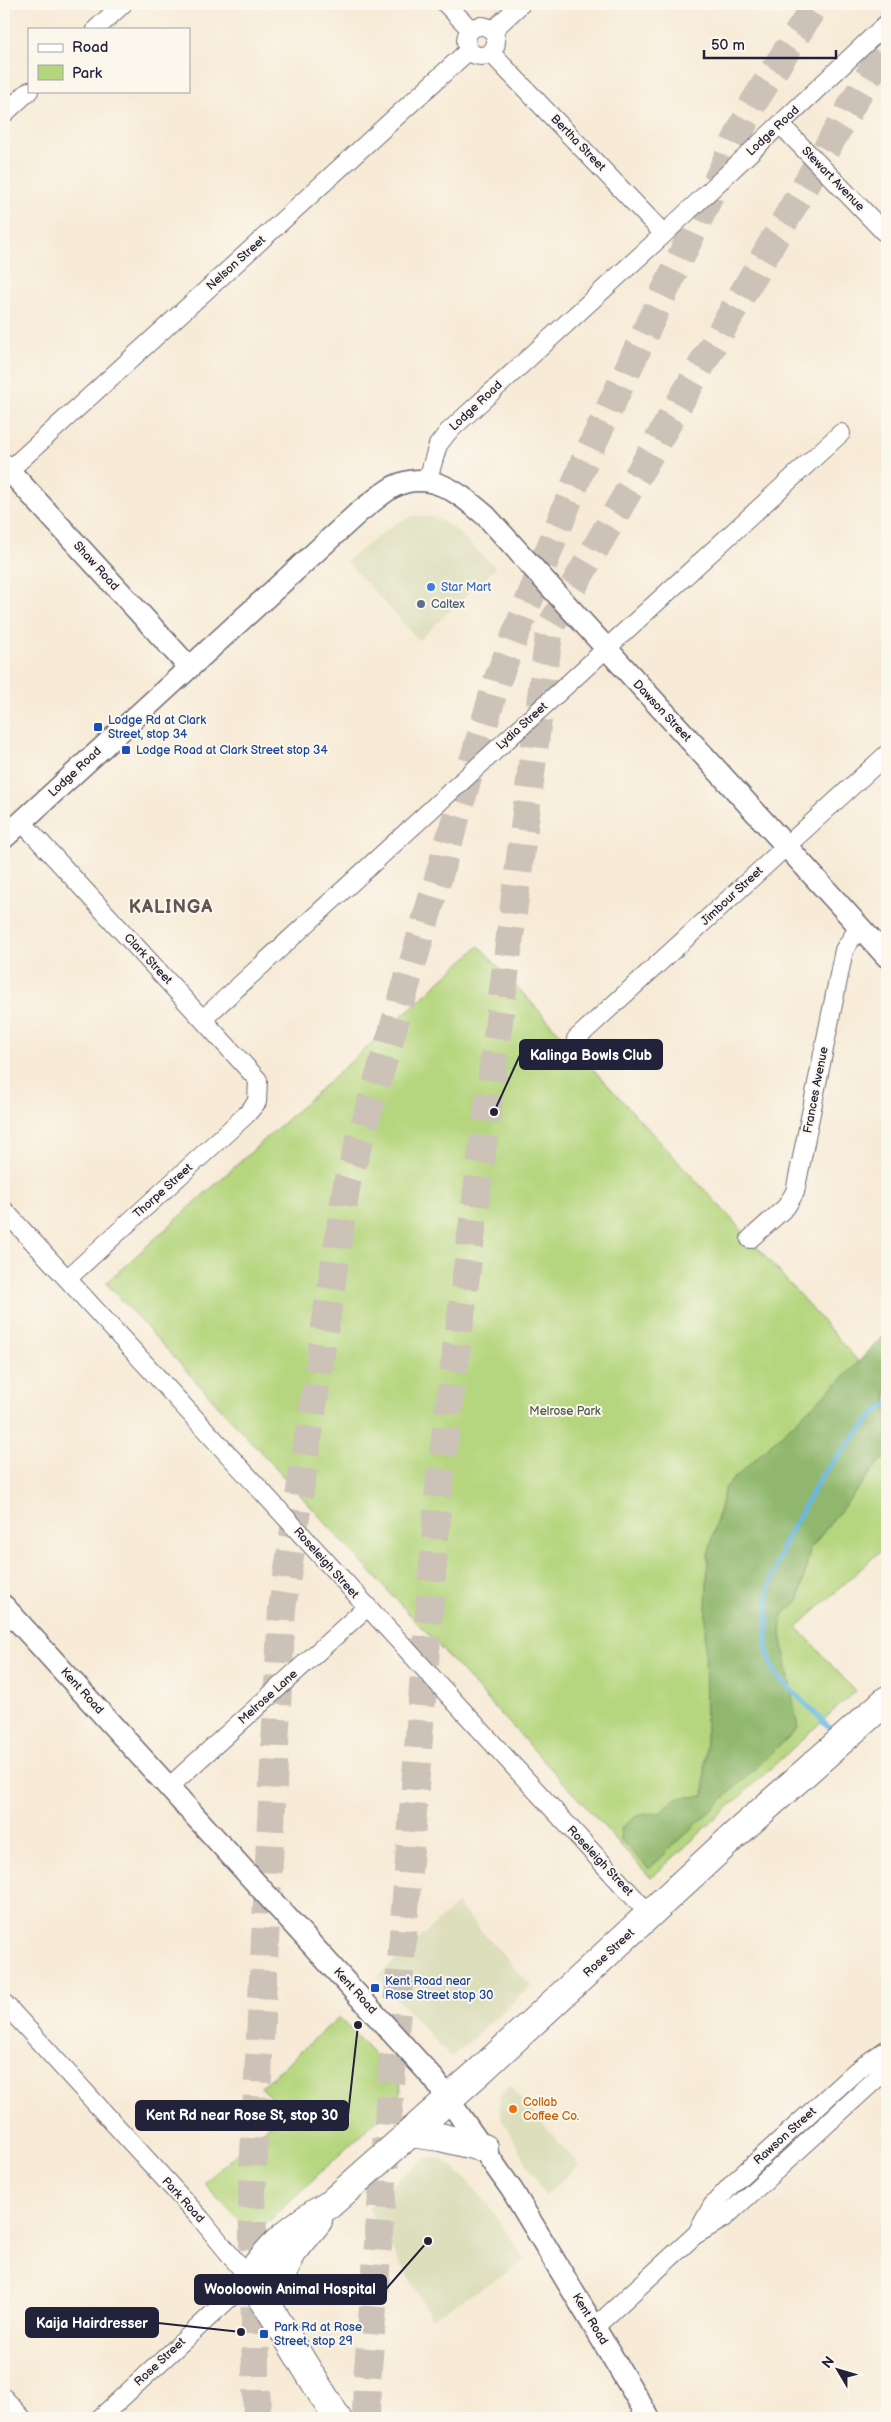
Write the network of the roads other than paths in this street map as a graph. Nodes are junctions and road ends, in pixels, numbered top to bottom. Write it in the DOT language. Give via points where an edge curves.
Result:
graph roads {
  1 [pos="123,4"];
  2 [pos="446,4"];
  3 [pos="521,4"];
  4 [pos="887,23"];
  5 [pos="97,28"];
  6 [pos="470,30"];
  7 [pos="492,31"];
  8 [pos="468,51"];
  9 [pos="491,53"];
  10 [pos="28,92"];
  11 [pos="4,114"];
  12 [pos="780,124"];
  13 [pos="887,232"];
  14 [pos="664,234"];
  15 [pos="841,433"];
  16 [pos="5,470"];
  17 [pos="427,482"];
  18 [pos="606,650"];
  19 [pos="189,667"];
  20 [pos="887,754"];
  21 [pos="22,822"];
  22 [pos="4,838"];
  23 [pos="786,846"];
  24 [pos="859,927"];
  25 [pos="887,957"];
  26 [pos="203,1019"];
  27 [pos="576,1039"];
  28 [pos="257,1102"];
  29 [pos="4,1210"];
  30 [pos="750,1239"];
  31 [pos="67,1279"];
  32 [pos="4,1606"];
  33 [pos="367,1607"];
  34 [pos="887,1700"];
  35 [pos="169,1787"];
  36 [pos="650,1915"];
  37 [pos="4,2003"];
  38 [pos="887,2049"];
  39 [pos="887,2069"];
  40 [pos="449,2098"];
  41 [pos="410,2133"];
  42 [pos="484,2148"];
  43 [pos="329,2205"];
  44 [pos="695,2235"];
  45 [pos="248,2276"];
  46 [pos="268,2306"];
  47 [pos="595,2327"];
  48 [pos="4,2398"];
  49 [pos="22,2418"];
  50 [pos="100,2418"];
  51 [pos="337,2418"];
  52 [pos="649,2418"];
  1 -- 5 [label="street"];
  2 -- 6 [label="street"];
  3 -- 7 [label="street"];
  4 -- 12 [label="street, Lodge Road"];
  6 -- 7 [label="street" via="480,26"];
  6 -- 8 [label="street" via="465,41"];
  7 -- 9 [label="street" via="496,41"];
  8 -- 9 [label="street" via="481,57"];
  8 -- 16 [label="street, Nelson Street"];
  9 -- 14 [label="street, Bertha Street"];
  10 -- 11 [label="street"];
  12 -- 13 [label="street, Stewart Avenue"];
  12 -- 14 [label="street, Lodge Road"];
  14 -- 17 [label="street, Lodge Road" via="448,432 438,445"];
  15 -- 18 [label="street, Lydia Street"];
  16 -- 19 [label="street, Shaw Road"];
  17 -- 18 [label="street, Dawson Street" via="445,485 486,516"];
  17 -- 19 [label="street, Lodge Road" via="394,486 359,512"];
  18 -- 23 [label="street, Dawson Street"];
  18 -- 26 [label="street, Lydia Street"];
  19 -- 21 [label="street, Lodge Road"];
  20 -- 23 [label="street, Jimbour Street"];
  21 -- 22 [label="street, Lodge Road"];
  21 -- 26 [label="street, Clark Street"];
  23 -- 24 [label="street, Dawson Street"];
  23 -- 27 [label="street, Jimbour Street"];
  24 -- 25 [label="street, Dawson Street"];
  24 -- 30 [label="street, Frances Avenue" via="844,950 795,1192 786,1207"];
  26 -- 28 [label="street, Clark Street" via="258,1080"];
  28 -- 31 [label="street, Thorpe Street"];
  29 -- 31 [label="street, Roseleigh Street"];
  31 -- 33 [label="street, Roseleigh Street"];
  32 -- 35 [label="street, Kent Road"];
  33 -- 35 [label="street, Melrose Lane"];
  33 -- 36 [label="street, Roseleigh Street"];
  34 -- 36 [label="main road, Rose Street"];
  35 -- 40 [label="street, Kent Road"];
  36 -- 40 [label="main road, Rose Street"];
  37 -- 45 [label="street, Park Road" via="201,2219"];
  38 -- 44 [label="street, Rawson Street" via="856,2072 733,2183 712,2206"];
  39 -- 44 [label="street, Rawson Street" via="724,2218"];
  40 -- 41 [label="main road, Rose Street"];
  40 -- 42 [label="street, Kent Road"];
  41 -- 42 [label="main road"];
  41 -- 43 [label="main road, Rose Street"];
  42 -- 47 [label="street, Kent Road"];
  43 -- 45 [label="main road, Rose Street" via="300,2221 282,2236"];
  43 -- 46 [label="main road, Rose Street" via="292,2254"];
  44 -- 47 [label="street, Rawson Street"];
  45 -- 46 [label="main road, Park Road"];
  45 -- 50 [label="street, Rose Street" via="235,2293"];
  46 -- 51 [label="main road, Park Road"];
  47 -- 52 [label="street, Kent Road"];
  48 -- 49 [label="street"];
}
